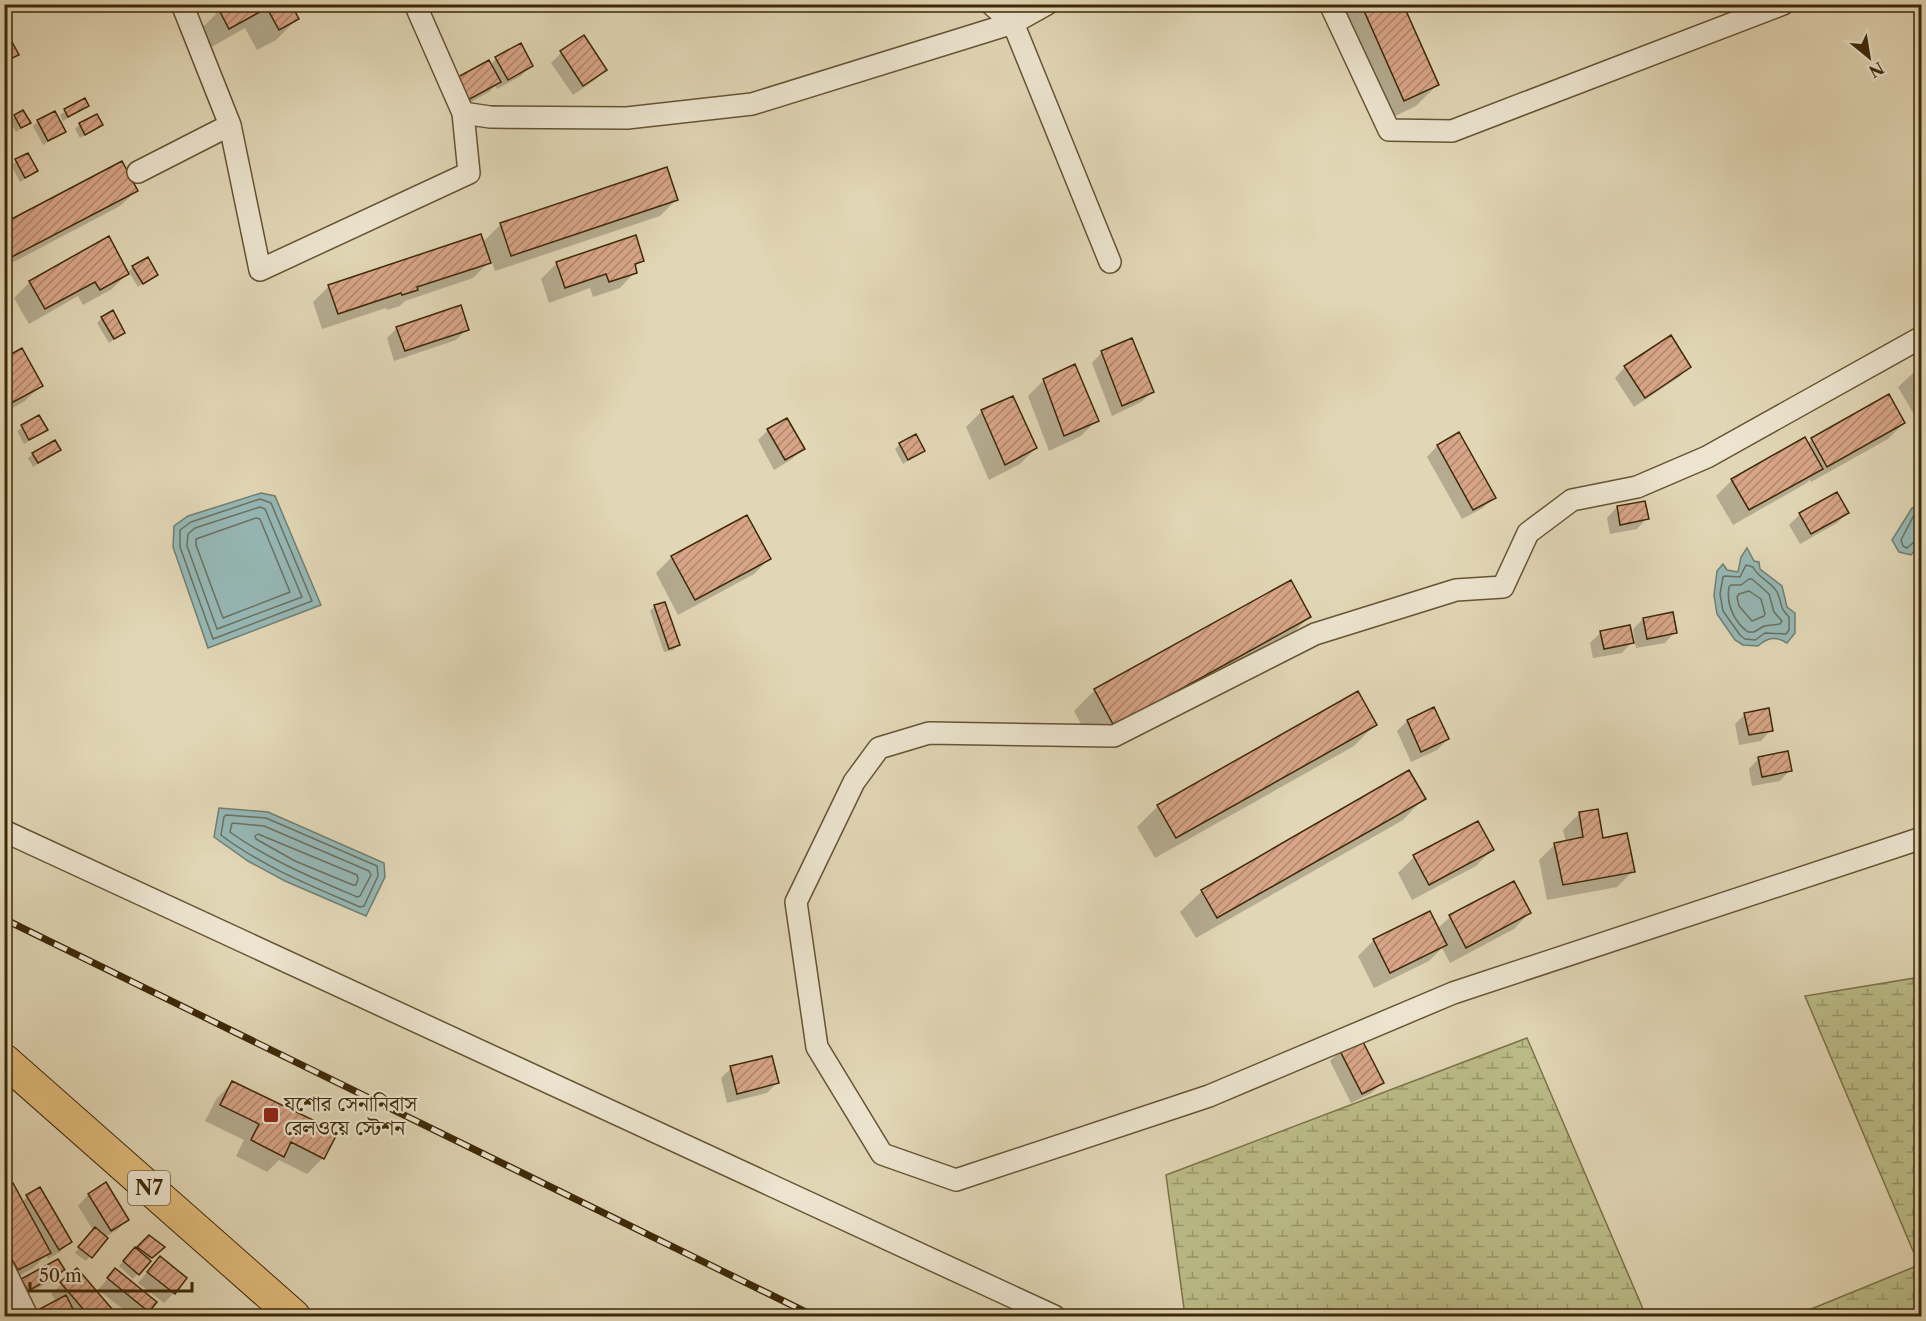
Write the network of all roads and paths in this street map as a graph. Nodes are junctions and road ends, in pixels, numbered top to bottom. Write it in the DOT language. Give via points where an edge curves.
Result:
graph roads {
  1 [pos="182,4"];
  2 [pos="415,4"];
  3 [pos="991,4"];
  4 [pos="1047,4"];
  5 [pos="1330,4"];
  6 [pos="1783,4"];
  7 [pos="1013,23"];
  8 [pos="463,113"];
  9 [pos="230,125"];
  10 [pos="138,172"];
  11 [pos="1110,262"];
  12 [pos="1922,337"];
  13 [pos="4,831"];
  14 [pos="1922,838"];
  15 [pos="4,1060"];
  16 [pos="4,1269"];
  17 [pos="27,1317"];
  18 [pos="294,1317"];
  19 [pos="1054,1317"];
  1 -- 9 [label="street"];
  2 -- 8 [label="street"];
  3 -- 7 [label="street"];
  4 -- 7 [label="street"];
  5 -- 6 [label="street" via="1389,130 1452,131"];
  7 -- 8 [label="street" via="752,104 627,118 490,117"];
  7 -- 11 [label="street"];
  8 -- 9 [label="street" via="469,173 260,270"];
  9 -- 10 [label="street"];
  12 -- 14 [label="street" via="1707,457 1637,487 1572,500 1528,534 1503,587 1456,590 1315,634 1114,736 928,733 879,748 854,782 796,902 817,1047 882,1154 956,1179 1209,1096 1453,993"];
  13 -- 19 [label="street"];
  15 -- 18 [label="highway, N7"];
  16 -- 17 [label="street"];
}
